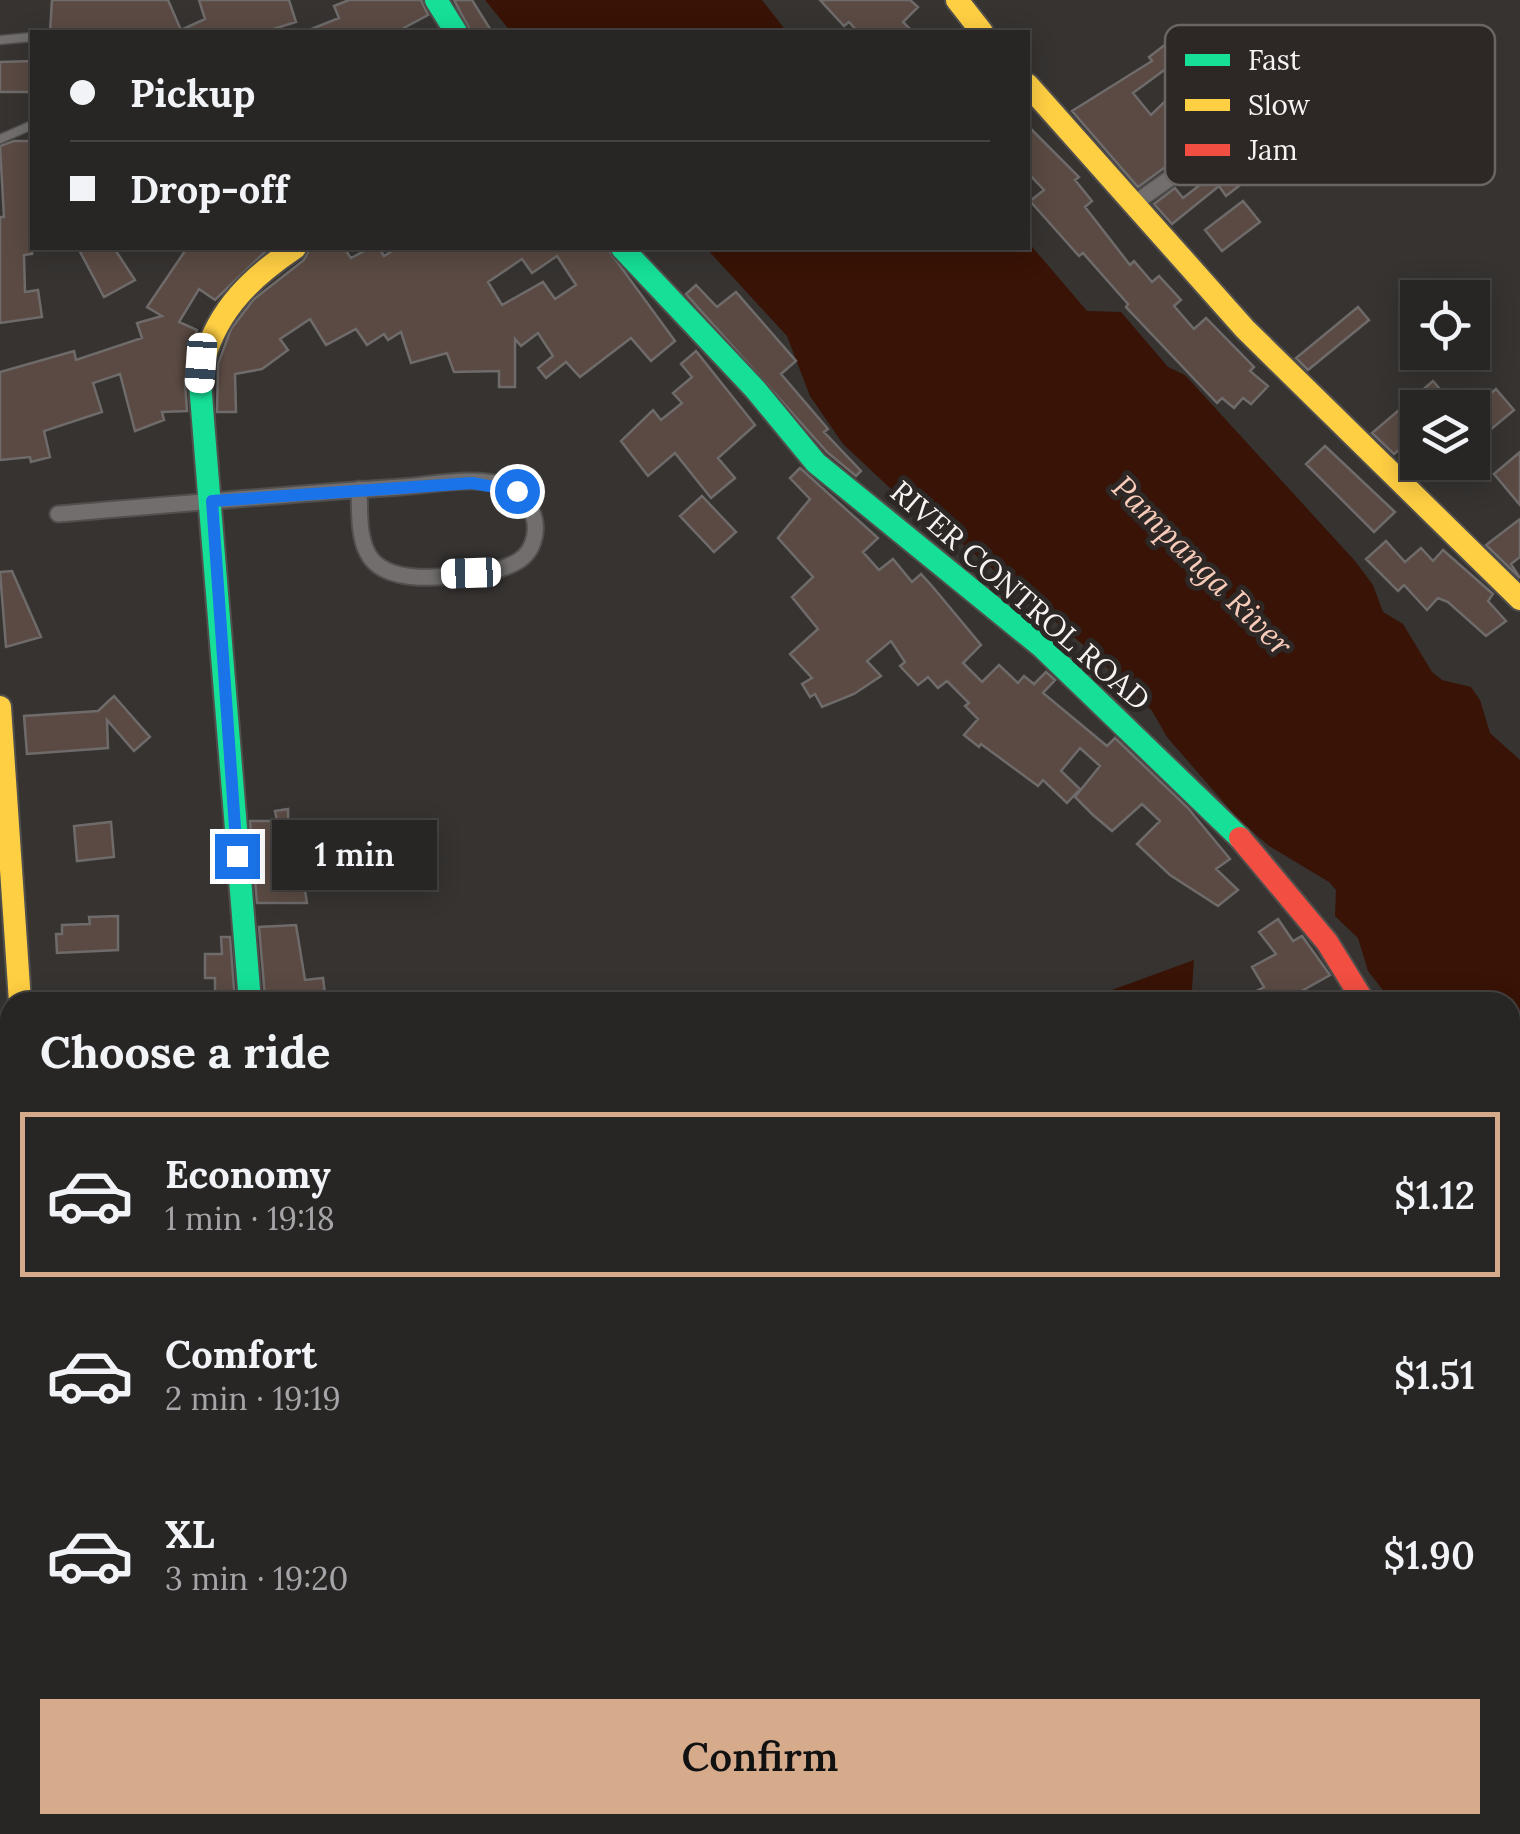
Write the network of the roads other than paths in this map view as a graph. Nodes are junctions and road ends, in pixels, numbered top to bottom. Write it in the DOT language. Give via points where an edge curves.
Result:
graph roads {
  1 [pos="436,0"];
  2 [pos="957,0"];
  3 [pos="455,30"];
  4 [pos="980,30"];
  5 [pos="30,36"];
  6 [pos="0,40"];
  7 [pos="1030,87"];
  8 [pos="30,126"];
  9 [pos="0,139"];
  10 [pos="1165,182"];
  11 [pos="1132,205"];
  12 [pos="293,250"];
  13 [pos="624,250"];
  14 [pos="359,490"];
  15 [pos="212,501"];
  16 [pos="58,514"];
  17 [pos="1520,599"];
  18 [pos="0,707"];
  19 [pos="6,867"];
  20 [pos="8,937"];
  21 [pos="18,992"];
  22 [pos="249,992"];
  23 [pos="1358,992"];
  1 -- 3 [label="street"];
  2 -- 4 [label="street"];
  5 -- 6 [label="lane"];
  7 -- 11 [label="street"];
  8 -- 9 [label="lane"];
  10 -- 11 [label="street"];
  11 -- 17 [label="street" via="1246,329"];
  12 -- 15 [label="street" via="231,301 204,348 200,405"];
  13 -- 23 [label="street, RIVER CONTROL ROAD" via="816,462 1042,647 1240,838 1327,942"];
  14 -- 14 [label="street" via="364,544 379,567 392,573 500,569 516,564 533,544 536,530 526,502 502,485"];
  14 -- 15 [label="street"];
  15 -- 16 [label="street"];
  15 -- 22 [label="street"];
  18 -- 19 [label="street"];
  19 -- 20 [label="street"];
  20 -- 21 [label="street"];
}
